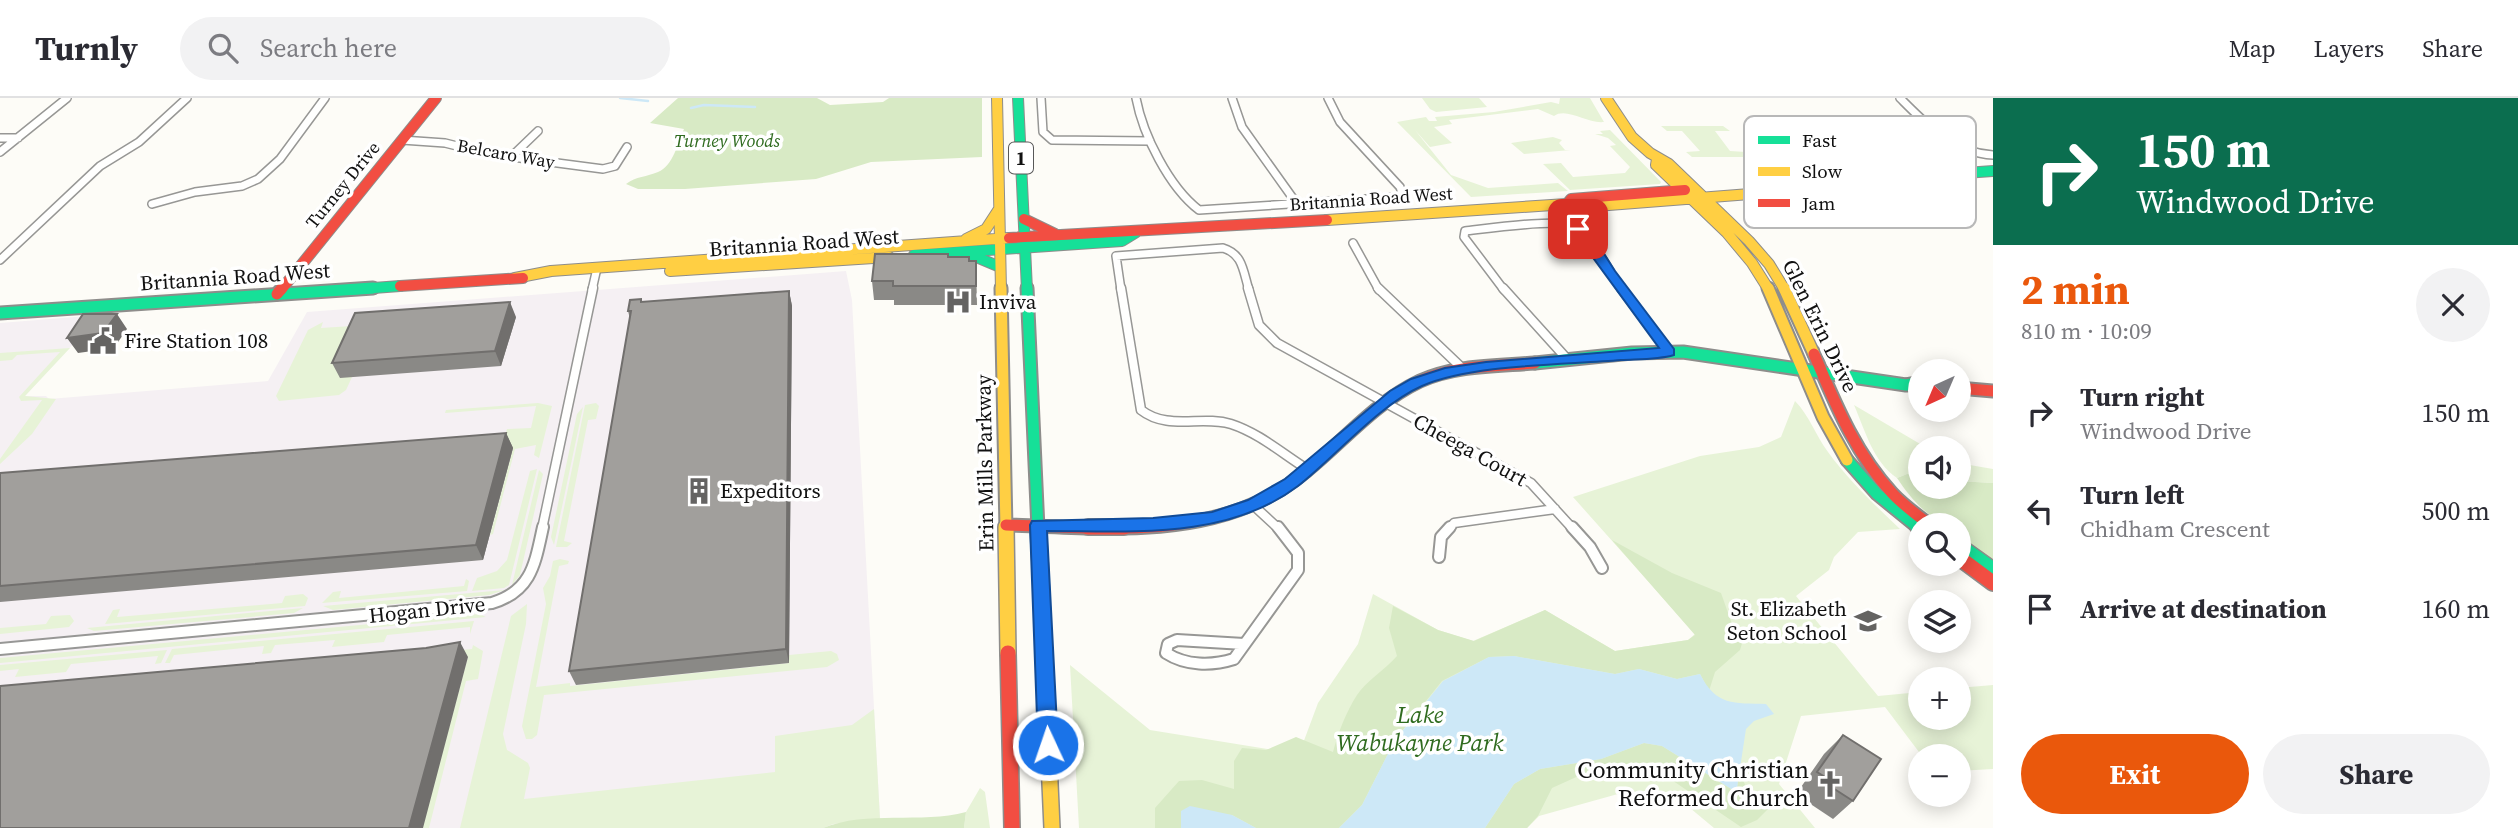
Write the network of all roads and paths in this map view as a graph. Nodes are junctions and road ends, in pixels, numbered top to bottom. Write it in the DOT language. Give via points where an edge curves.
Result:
graph roads {
  1 [pos="67,98"];
  2 [pos="187,98"];
  3 [pos="326,98"];
  4 [pos="436,98"];
  5 [pos="996,98"];
  6 [pos="1018,98"];
  7 [pos="1041,98"];
  8 [pos="1136,98"];
  9 [pos="1232,98"];
  10 [pos="1328,98"];
  11 [pos="1606,98"];
  12 [pos="1900,98"];
  13 [pos="1918,116"];
  14 [pos="538,131"];
  15 [pos="0,138"];
  16 [pos="18,138"];
  17 [pos="402,140"];
  18 [pos="1150,141"];
  19 [pos="627,147"];
  20 [pos="0,152"];
  21 [pos="511,157"];
  22 [pos="1744,190"];
  23 [pos="1693,194"];
  24 [pos="152,204"];
  25 [pos="1297,204"];
  26 [pos="999,209"];
  27 [pos="1024,219"];
  28 [pos="1135,233"];
  29 [pos="1059,235"];
  30 [pos="1025,243"];
  31 [pos="1353,243"];
  32 [pos="1000,244"];
  33 [pos="960,247"];
  34 [pos="0,260"];
  35 [pos="1000,267"];
  36 [pos="596,272"];
  37 [pos="277,294"];
  38 [pos="0,313"];
  39 [pos="1669,352"];
  40 [pos="1568,359"];
  41 [pos="1802,367"];
  42 [pos="1463,369"];
  43 [pos="1821,370"];
  44 [pos="1908,379"];
  45 [pos="1971,389"];
  46 [pos="1993,391"];
  47 [pos="1385,404"];
  48 [pos="1307,469"];
  49 [pos="1254,505"];
  50 [pos="1555,509"];
  51 [pos="1916,513"];
  52 [pos="1908,519"];
  53 [pos="1006,525"];
  54 [pos="1038,525"];
  55 [pos="1971,554"];
  56 [pos="1438,557"];
  57 [pos="1971,567"];
  58 [pos="1602,568"];
  59 [pos="1993,570"];
  60 [pos="1993,583"];
  61 [pos="1244,644"];
  62 [pos="0,649"];
  63 [pos="1012,828"];
  64 [pos="1052,828"];
  1 -- 16 [label="street"];
  2 -- 34 [label="street" via="139,142 100,166"];
  3 -- 24 [label="street" via="302,132 254,182"];
  4 -- 17 [label="main road, Turney Drive"];
  5 -- 26 [label="main road, Erin Mills Parkway / 1"];
  6 -- 27 [label="main road, 1"];
  7 -- 18 [label="street" via="1043,132 1052,140"];
  8 -- 18 [label="street"];
  9 -- 25 [label="street" via="1242,127"];
  10 -- 25 [label="street" via="1340,122 1402,193 1389,198"];
  11 -- 23 [label="main road, Glen Erin Drive" via="1624,127 1657,159 1669,164"];
  12 -- 13 [label="street"];
  14 -- 21 [label="street"];
  15 -- 16 [label="street"];
  16 -- 20 [label="street"];
  17 -- 21 [label="street, Belcaro Way" via="445,143"];
  17 -- 37 [label="main road, Turney Drive"];
  18 -- 25 [label="street" via="1191,206 1208,210"];
  19 -- 21 [label="street, Belcaro Way" via="610,168"];
  22 -- 23 [label="main road, Britannia Road West"];
  23 -- 28 [label="main road, Britannia Road West" via="1571,198 1567,204"];
  23 -- 41 [label="main road, Glen Erin Drive" via="1760,274"];
  23 -- 43 [label="main road, Glen Erin Drive" via="1769,264"];
  26 -- 32 [label="main road, Erin Mills Parkway / 1"];
  26 -- 33 [label="main road" via="986,229"];
  27 -- 29 [label="main road"];
  27 -- 30 [label="main road, 1"];
  28 -- 29 [label="main road, Britannia Road West"];
  28 -- 30 [label="main road, Britannia Road West" via="1122,241"];
  29 -- 30 [label="main road, Britannia Road West"];
  30 -- 32 [label="main road, Britannia Road West"];
  30 -- 54 [label="main road, 1"];
  31 -- 42 [label="street" via="1382,294"];
  32 -- 33 [label="main road, Britannia Road West"];
  32 -- 35 [label="main road, Erin Mills Parkway / 1"];
  33 -- 35 [label="main road"];
  33 -- 36 [label="main road, Britannia Road West"];
  35 -- 53 [label="main road, Erin Mills Parkway / 1"];
  36 -- 37 [label="main road, Britannia Road West" via="551,271 515,278"];
  36 -- 62 [label="street, Hogan Drive" via="536,558 527,582 514,595 467,607"];
  37 -- 38 [label="main road, Britannia Road West"];
  39 -- 40 [label="main road"];
  39 -- 40 [label="street" via="1590,241 1571,224 1465,231 1464,237 1506,292"];
  39 -- 41 [label="main road" via="1725,352"];
  40 -- 42 [label="main road"];
  41 -- 43 [label="main road"];
  41 -- 52 [label="main road, Glen Erin Drive" via="1848,461"];
  42 -- 47 [label="main road" via="1417,383"];
  43 -- 44 [label="main road"];
  43 -- 51 [label="main road, Glen Erin Drive" via="1866,461"];
  45 -- 46 [label="main road"];
  47 -- 48 [label="main road"];
  47 -- 48 [label="street, Cheega Court" via="1266,334 1240,256 1234,251 1116,256 1141,410 1146,416 1231,424"];
  47 -- 50 [label="street, Cheega Court" via="1522,477"];
  48 -- 49 [label="main road"];
  49 -- 54 [label="main road" via="1213,518 1153,525"];
  49 -- 61 [label="street" via="1296,547 1301,559 1298,570"];
  50 -- 56 [label="street" via="1454,523 1441,537"];
  50 -- 58 [label="street, Cheega Court" via="1590,547"];
  53 -- 54 [label="main road"];
  53 -- 63 [label="main road, Erin Mills Parkway / 1"];
  54 -- 64 [label="main road, 1"];
  55 -- 59 [label="main road"];
  57 -- 60 [label="main road"];
  61 -- 61 [label="street" via="1177,640 1168,644 1166,653 1174,660 1221,664 1234,659"];
}
